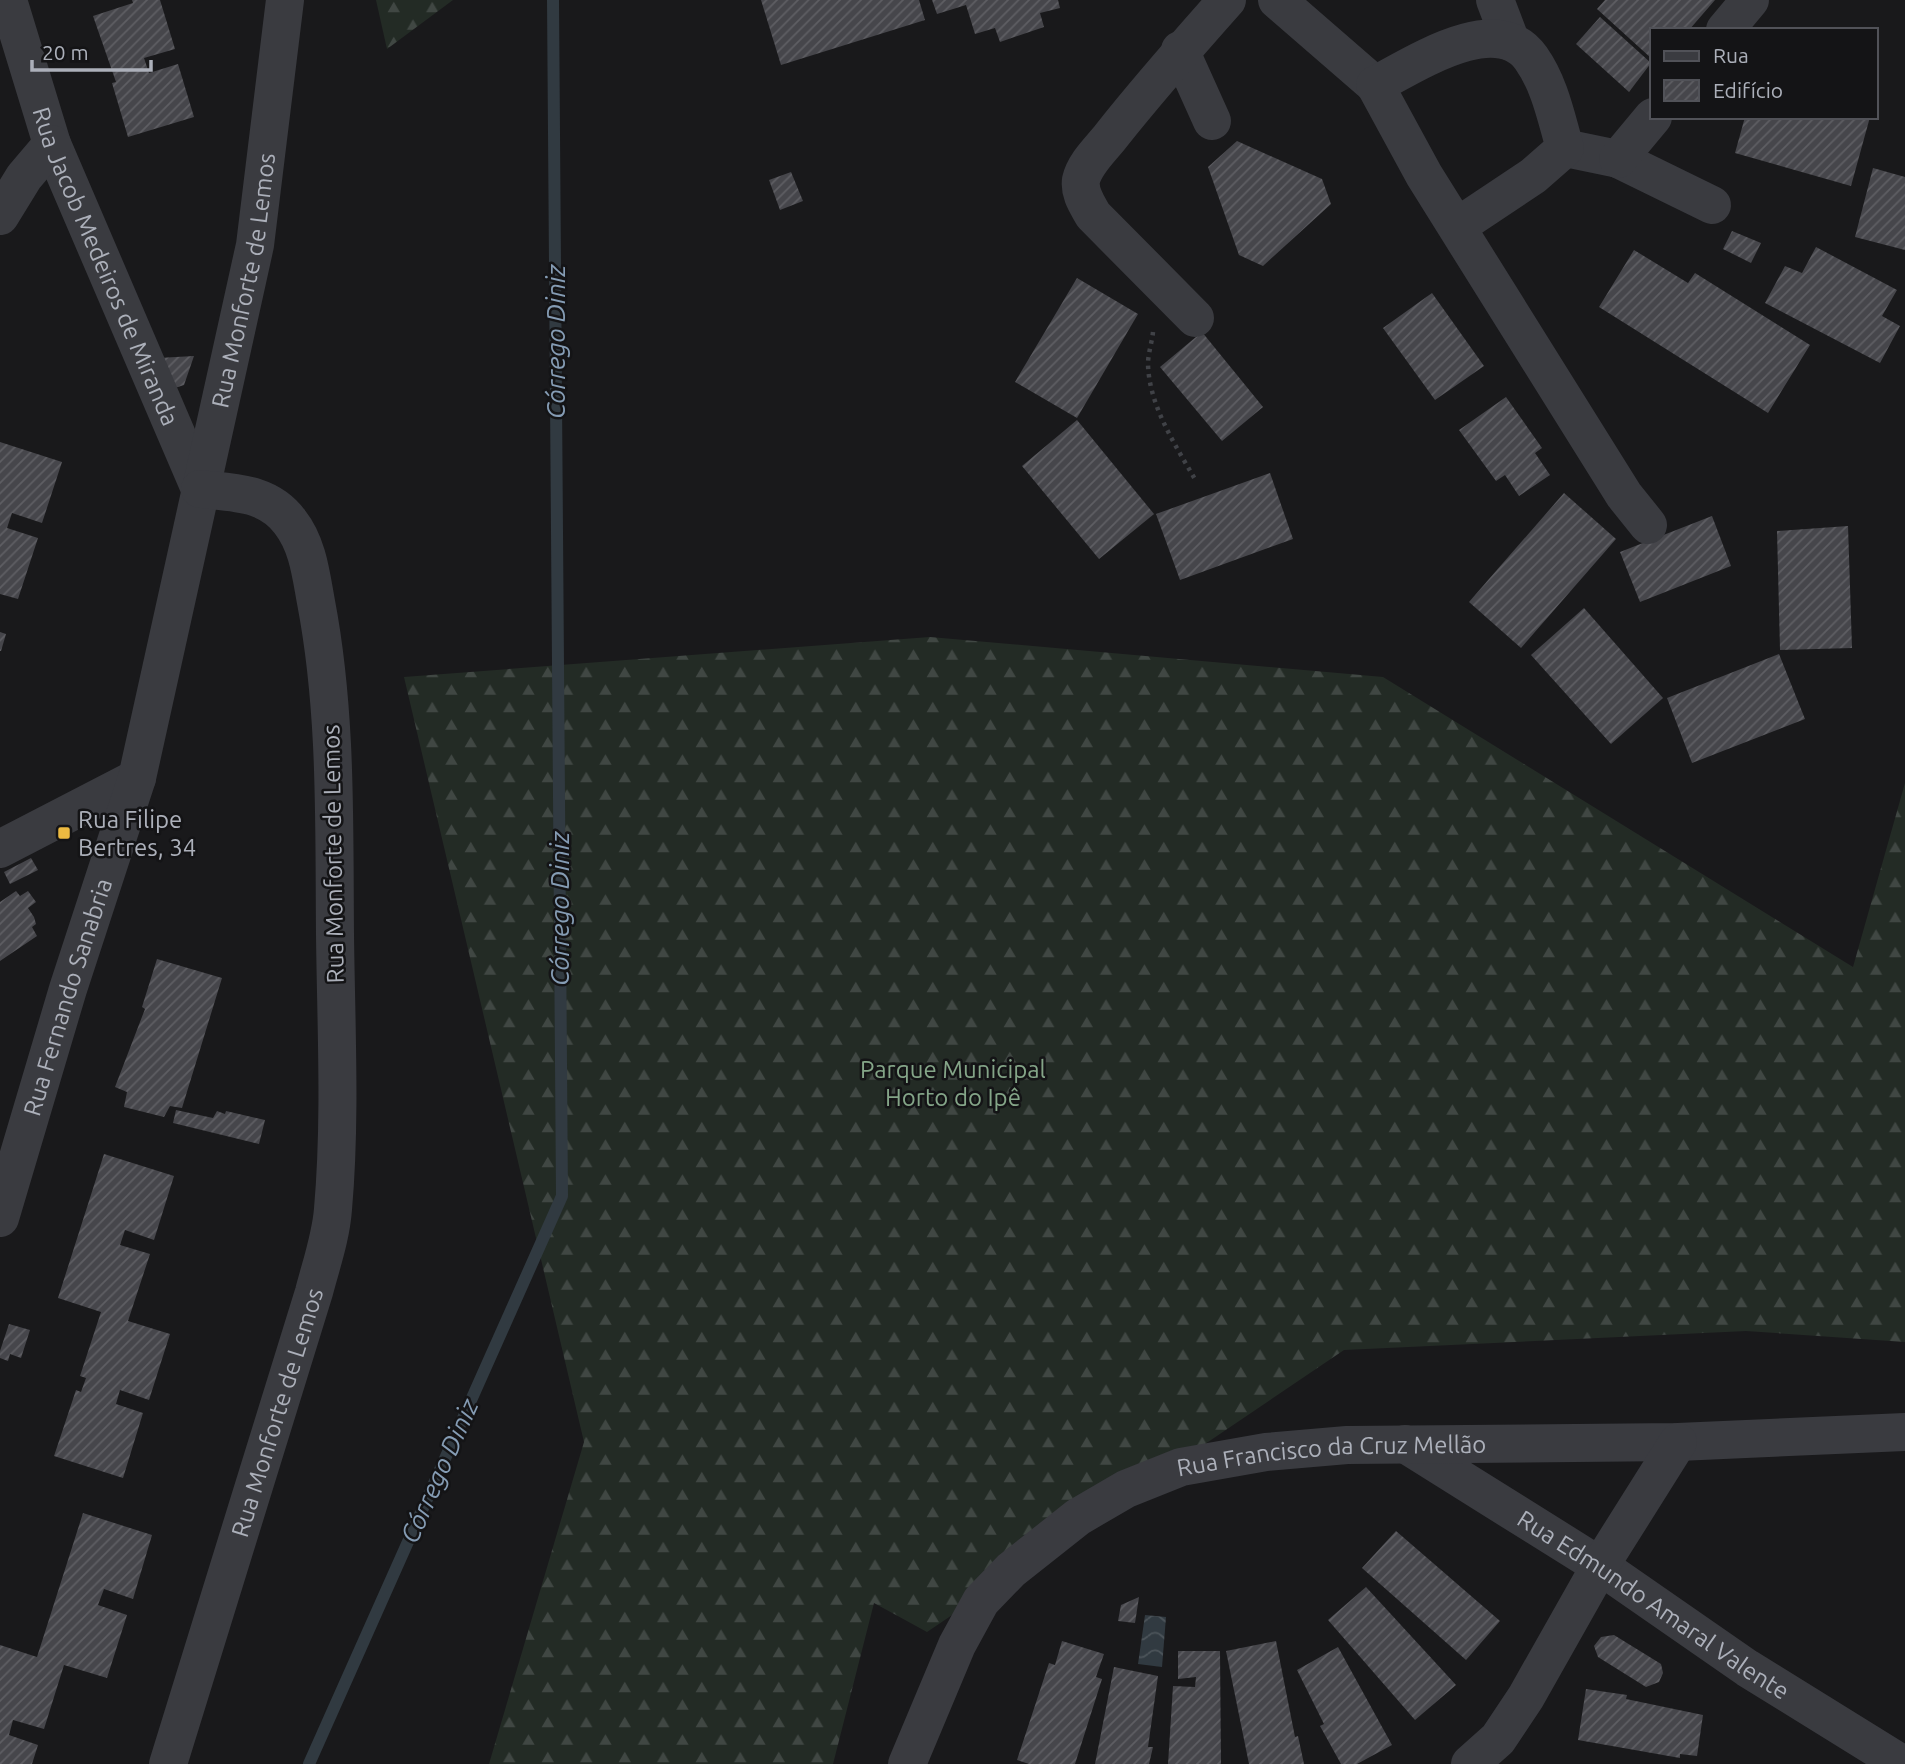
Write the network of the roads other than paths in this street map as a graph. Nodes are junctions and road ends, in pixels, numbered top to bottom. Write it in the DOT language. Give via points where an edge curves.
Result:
graph roads {
  1 [pos="8,0"];
  2 [pos="285,0"];
  3 [pos="1227,0"];
  4 [pos="1277,0"];
  5 [pos="1494,0"];
  6 [pos="1750,0"];
  7 [pos="1727,28"];
  8 [pos="1511,42"];
  9 [pos="1180,50"];
  10 [pos="1375,85"];
  11 [pos="1651,119"];
  12 [pos="1212,121"];
  13 [pos="52,144"];
  14 [pos="1565,148"];
  15 [pos="1618,159"];
  16 [pos="1712,205"];
  17 [pos="0,216"];
  18 [pos="1458,226"];
  19 [pos="1195,318"];
  20 [pos="200,489"];
  21 [pos="1648,525"];
  22 [pos="137,778"];
  23 [pos="0,849"];
  24 [pos="0,1217"];
  25 [pos="1905,1432"];
  26 [pos="1678,1442"];
  27 [pos="1405,1444"];
  28 [pos="1600,1566"];
  29 [pos="1500,1751"];
  30 [pos="168,1764"];
  31 [pos="907,1764"];
  32 [pos="1470,1764"];
  33 [pos="1902,1764"];
  1 -- 13 [label="street, Rua Jacob Medeiros de Miranda"];
  2 -- 20 [label="street, Rua Monforte de Lemos" via="255,245"];
  3 -- 9 [label="street"];
  4 -- 10 [label="street"];
  5 -- 8 [label="street"];
  6 -- 7 [label="street"];
  8 -- 10 [label="street" via="1492,38 1457,45"];
  8 -- 14 [label="street" via="1529,55 1545,82"];
  9 -- 12 [label="street"];
  9 -- 19 [label="street" via="1084,170 1080,183 1093,215"];
  10 -- 18 [label="street"];
  11 -- 15 [label="street"];
  13 -- 17 [label="street"];
  13 -- 20 [label="street, Rua Jacob Medeiros de Miranda"];
  14 -- 15 [label="street"];
  14 -- 18 [label="street" via="1533,176"];
  15 -- 16 [label="street"];
  18 -- 21 [label="street" via="1624,495"];
  20 -- 22 [label="street, Rua Fernando Sanabria"];
  20 -- 30 [label="street, Rua Monforte de Lemos" via="253,495 274,505 303,544 311,573 323,637 333,747 338,1124 333,1213 314,1292"];
  22 -- 23 [label="street"];
  22 -- 24 [label="street, Rua Fernando Sanabria"];
  25 -- 26 [label="street, Rua Francisco da Cruz Mellão"];
  26 -- 27 [label="street, Rua Francisco da Cruz Mellão"];
  26 -- 28 [label="street"];
  27 -- 28 [label="street, Rua Edmundo Amaral Valente"];
  27 -- 31 [label="street, Rua Francisco da Cruz Mellão" via="1280,1451 1181,1467 1126,1489 1078,1517 1011,1570 981,1601 957,1645"];
  28 -- 29 [label="street"];
  28 -- 33 [label="street, Rua Edmundo Amaral Valente" via="1747,1668"];
  29 -- 32 [label="street"];
}
